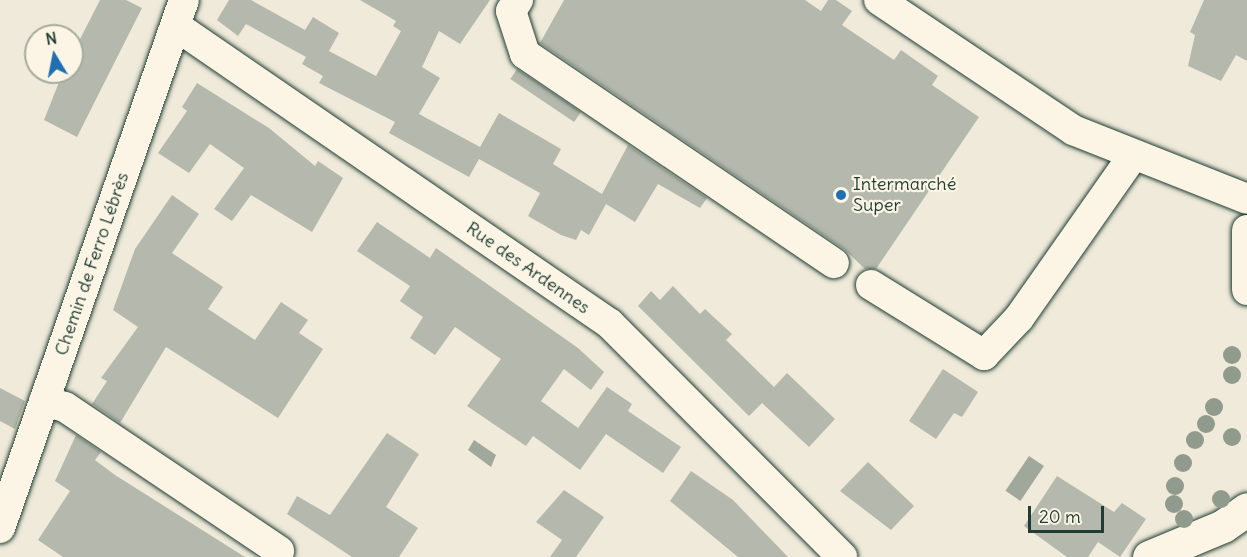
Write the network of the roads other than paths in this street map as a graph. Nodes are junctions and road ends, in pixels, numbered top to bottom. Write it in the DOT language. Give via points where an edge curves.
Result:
graph roads {
  1 [pos="518,0"];
  2 [pos="879,0"];
  3 [pos="180,13"];
  4 [pos="1133,156"];
  5 [pos="1247,199"];
  6 [pos="1247,230"];
  7 [pos="834,263"];
  8 [pos="1246,282"];
  9 [pos="871,285"];
  10 [pos="44,401"];
  11 [pos="1247,509"];
  12 [pos="0,528"];
  13 [pos="279,551"];
  14 [pos="842,557"];
  15 [pos="1149,557"];
  1 -- 7 [label="street" via="510,10 525,54"];
  2 -- 4 [label="street" via="1073,130"];
  3 -- 10 [label="street, Chemin de Ferro Lébrès"];
  3 -- 14 [label="street, Rue des Ardennes" via="610,324"];
  4 -- 5 [label="street"];
  4 -- 9 [label="street" via="1019,318 984,355"];
  6 -- 8 [label="street"];
  10 -- 12 [label="street, Chemin de Ferro Lébrès"];
  10 -- 13 [label="street" via="65,406"];
  11 -- 15 [label="main road" via="1223,526"];
}
